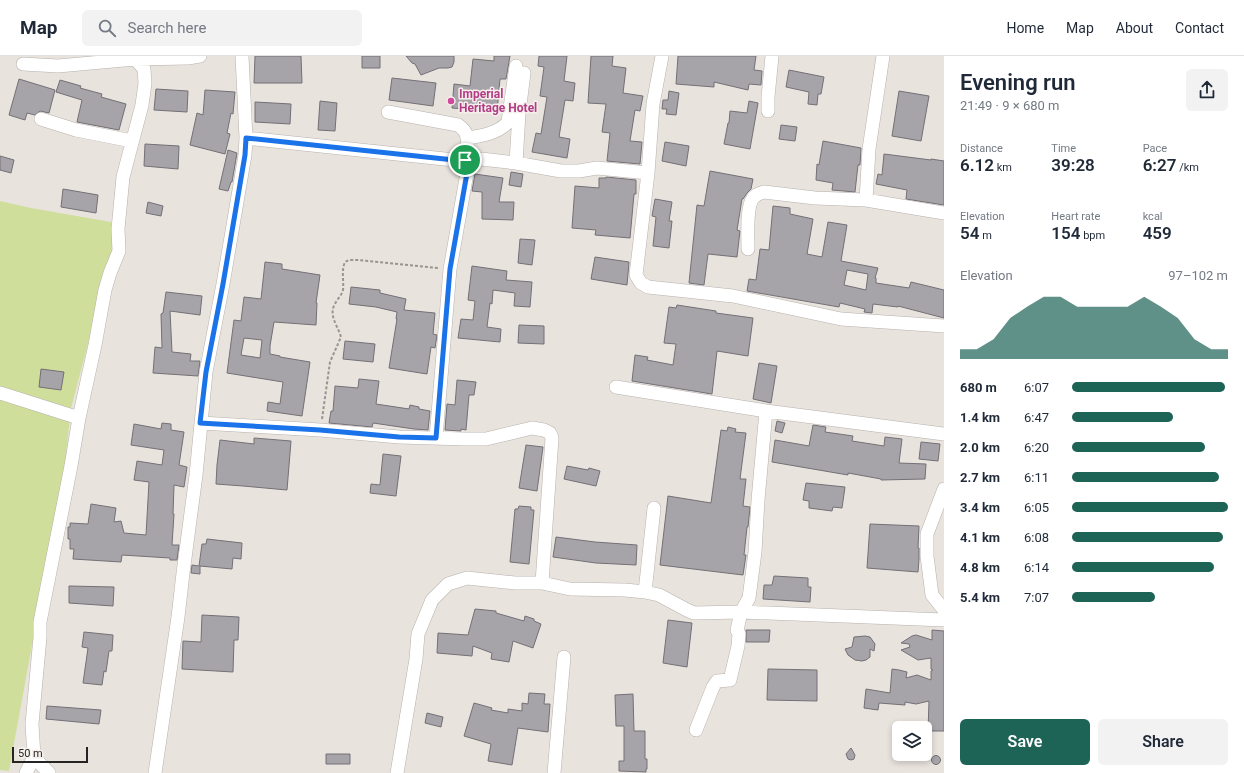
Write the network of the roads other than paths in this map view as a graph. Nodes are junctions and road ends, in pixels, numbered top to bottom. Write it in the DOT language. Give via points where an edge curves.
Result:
graph roads {
  1 [pos="200,56"];
  2 [pos="242,56"];
  3 [pos="662,56"];
  4 [pos="772,56"];
  5 [pos="883,56"];
  6 [pos="135,58"];
  7 [pos="23,64"];
  8 [pos="768,111"];
  9 [pos="388,112"];
  10 [pos="41,119"];
  11 [pos="246,138"];
  12 [pos="468,138"];
  13 [pos="132,141"];
  14 [pos="469,161"];
  15 [pos="516,163"];
  16 [pos="648,174"];
  17 [pos="866,200"];
  18 [pos="944,213"];
  19 [pos="748,250"];
  20 [pos="944,326"];
  21 [pos="616,387"];
  22 [pos="0,394"];
  23 [pos="766,411"];
  24 [pos="79,418"];
  25 [pos="200,423"];
  26 [pos="944,434"];
  27 [pos="436,438"];
  28 [pos="944,489"];
  29 [pos="654,508"];
  30 [pos="542,583"];
  31 [pos="645,592"];
  32 [pos="749,598"];
  33 [pos="944,610"];
  34 [pos="741,612"];
  35 [pos="763,614"];
  36 [pos="944,620"];
  37 [pos="564,657"];
  38 [pos="696,730"];
  39 [pos="34,757"];
  40 [pos="26,773"];
  41 [pos="49,773"];
  42 [pos="155,773"];
  43 [pos="397,773"];
  44 [pos="554,773"];
  1 -- 6 [label="street"];
  2 -- 11 [label="street"];
  3 -- 16 [label="street" via="653,104"];
  4 -- 8 [label="street"];
  5 -- 17 [label="street" via="870,149"];
  6 -- 7 [label="street" via="58,66"];
  6 -- 13 [label="street" via="144,69 145,83"];
  9 -- 12 [label="street" via="458,125 463,128"];
  10 -- 13 [label="street" via="76,130"];
  11 -- 14 [label="street"];
  11 -- 25 [label="street" via="206,372"];
  12 -- 14 [label="street"];
  12 -- 15 [label="street" via="494,131 504,127 508,122 520,69"];
  13 -- 24 [label="street" via="123,177 118,229 119,251 105,290"];
  14 -- 15 [label="street" via="481,159"];
  14 -- 27 [label="street" via="450,269"];
  15 -- 16 [label="street" via="560,171 597,168"];
  16 -- 20 [label="street" via="636,275 641,283 648,287 733,296 841,319"];
  17 -- 18 [label="street"];
  17 -- 19 [label="street" via="764,192 757,194 750,207"];
  21 -- 23 [label="street"];
  22 -- 24 [label="street"];
  23 -- 26 [label="street"];
  23 -- 32 [label="street"];
  24 -- 39 [label="street" via="40,622 32,724"];
  25 -- 27 [label="street"];
  25 -- 42 [label="street" via="178,617"];
  27 -- 30 [label="street" via="486,439 532,428 550,433 552,438"];
  28 -- 33 [label="street" via="927,534 932,595"];
  29 -- 31 [label="street"];
  30 -- 31 [label="street" via="570,589"];
  30 -- 43 [label="street" via="467,578 448,584 432,600 418,634"];
  31 -- 34 [label="street" via="659,595 694,613"];
  32 -- 34 [label="street"];
  32 -- 35 [label="street"];
  34 -- 35 [label="street"];
  34 -- 38 [label="street" via="737,630 738,646 730,680 717,682 713,687"];
  35 -- 36 [label="street"];
  37 -- 44 [label="street"];
  39 -- 40 [label="street"];
  39 -- 41 [label="street"];
}
